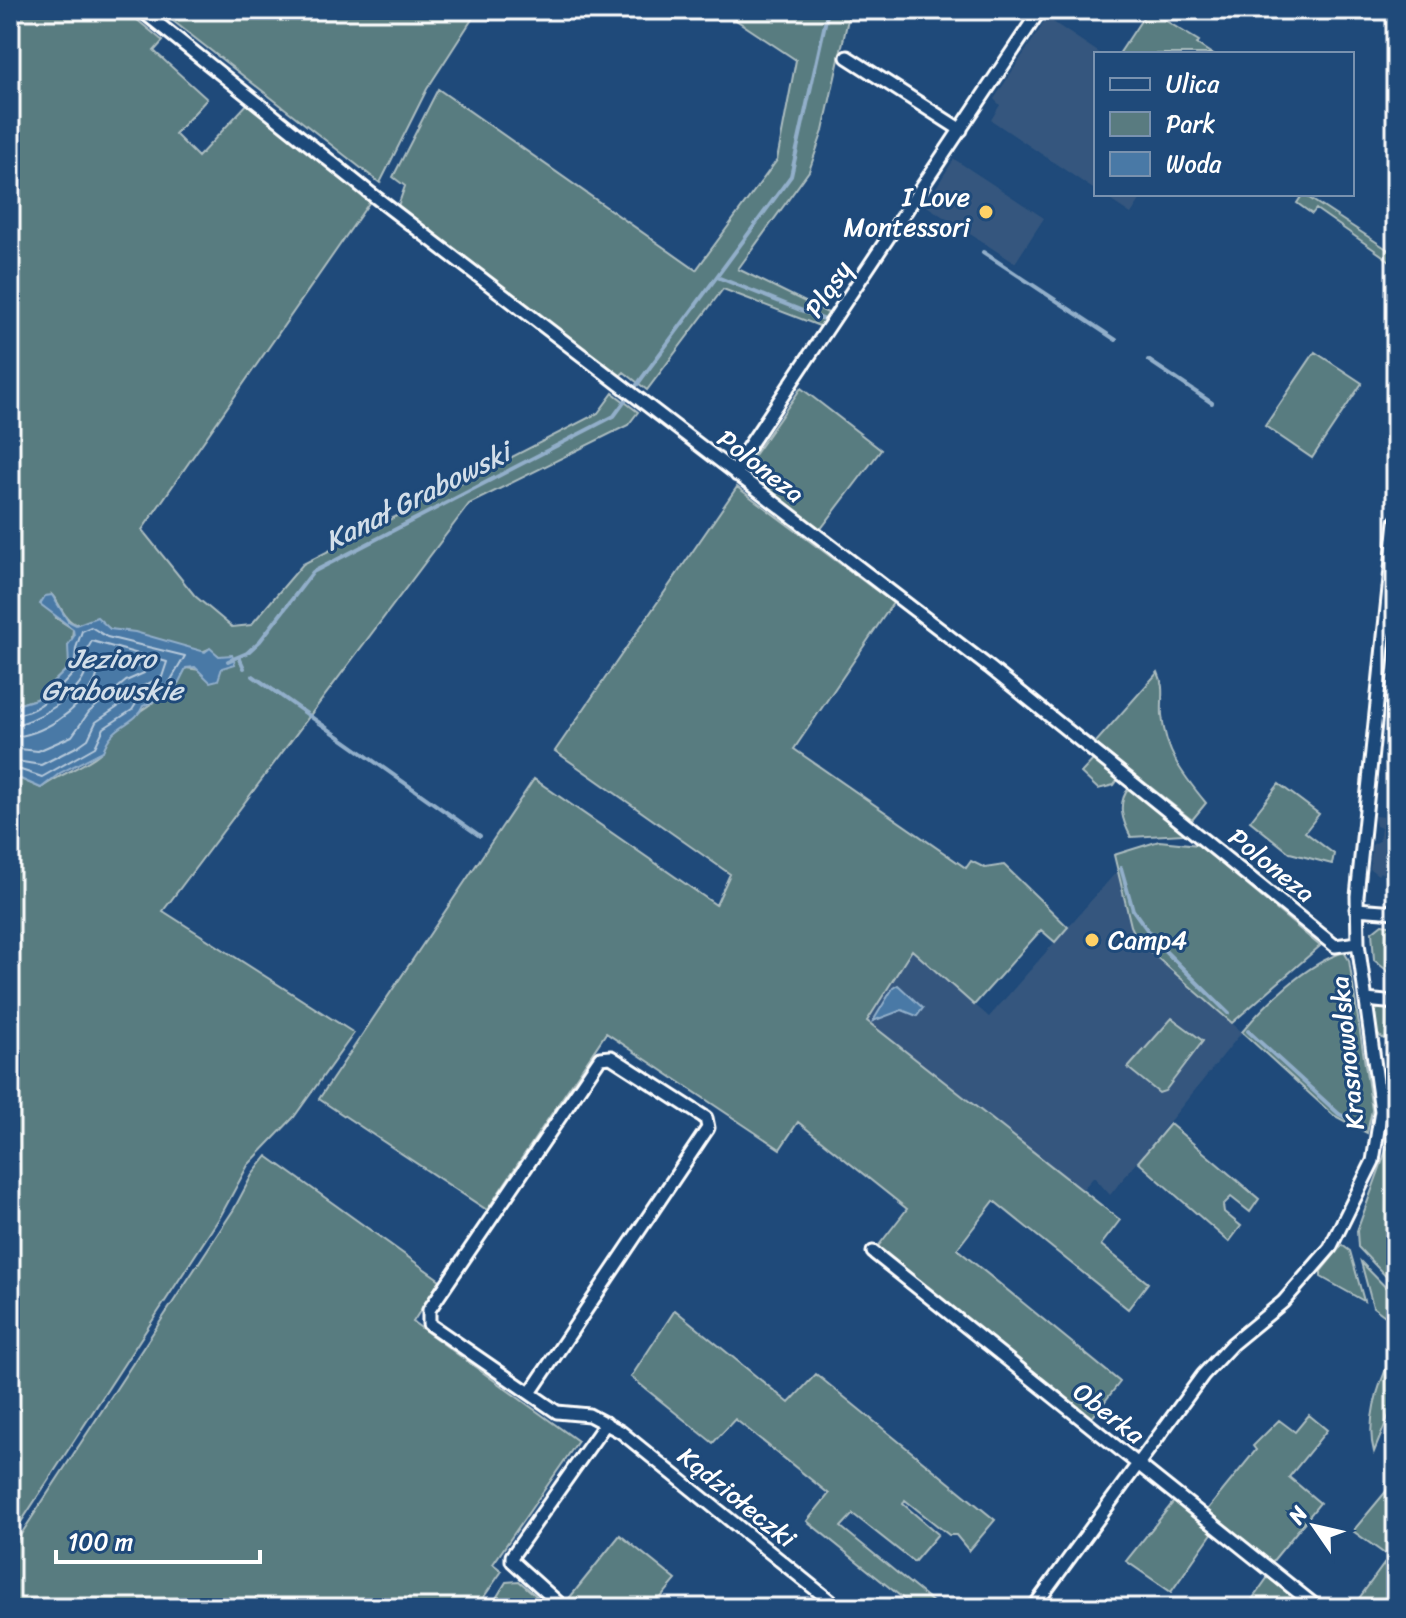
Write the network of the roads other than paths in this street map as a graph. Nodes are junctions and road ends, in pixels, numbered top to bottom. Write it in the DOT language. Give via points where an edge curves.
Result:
graph roads {
  1 [pos="141,10"];
  2 [pos="1040,10"];
  3 [pos="847,57"];
  4 [pos="961,130"];
  5 [pos="737,475"];
  6 [pos="1396,521"];
  7 [pos="1356,909"];
  8 [pos="1396,912"];
  9 [pos="1358,943"];
  10 [pos="1366,1000"];
  11 [pos="1396,1003"];
  12 [pos="873,1252"];
  13 [pos="530,1393"];
  14 [pos="606,1423"];
  15 [pos="1138,1464"];
  16 [pos="564,1608"];
  17 [pos="839,1608"];
  18 [pos="1033,1608"];
  19 [pos="1318,1608"];
  1 -- 5 [label="street, Poloneza"];
  2 -- 4 [label="street, Pląsy"];
  3 -- 4 [label="street"];
  4 -- 5 [label="street, Pląsy" via="741,458"];
  5 -- 9 [label="street, Poloneza" via="989,667 1335,946"];
  6 -- 7 [label="street, Krasnowolska"];
  7 -- 8 [label="street"];
  7 -- 9 [label="street, Krasnowolska"];
  9 -- 10 [label="street, Krasnowolska"];
  10 -- 11 [label="street"];
  10 -- 15 [label="street, Krasnowolska" via="1380,1127 1373,1161 1341,1231 1291,1294 1208,1368"];
  12 -- 15 [label="street, Oberka"];
  13 -- 13 [label="street" via="429,1324 427,1316 600,1058 611,1057 706,1118 708,1128"];
  13 -- 14 [label="street" via="557,1412 589,1415"];
  14 -- 16 [label="street" via="513,1554 512,1561"];
  14 -- 17 [label="street, Kądziołeczki"];
  15 -- 18 [label="street, Krasnowolska"];
  15 -- 19 [label="street, Oberka"];
}
